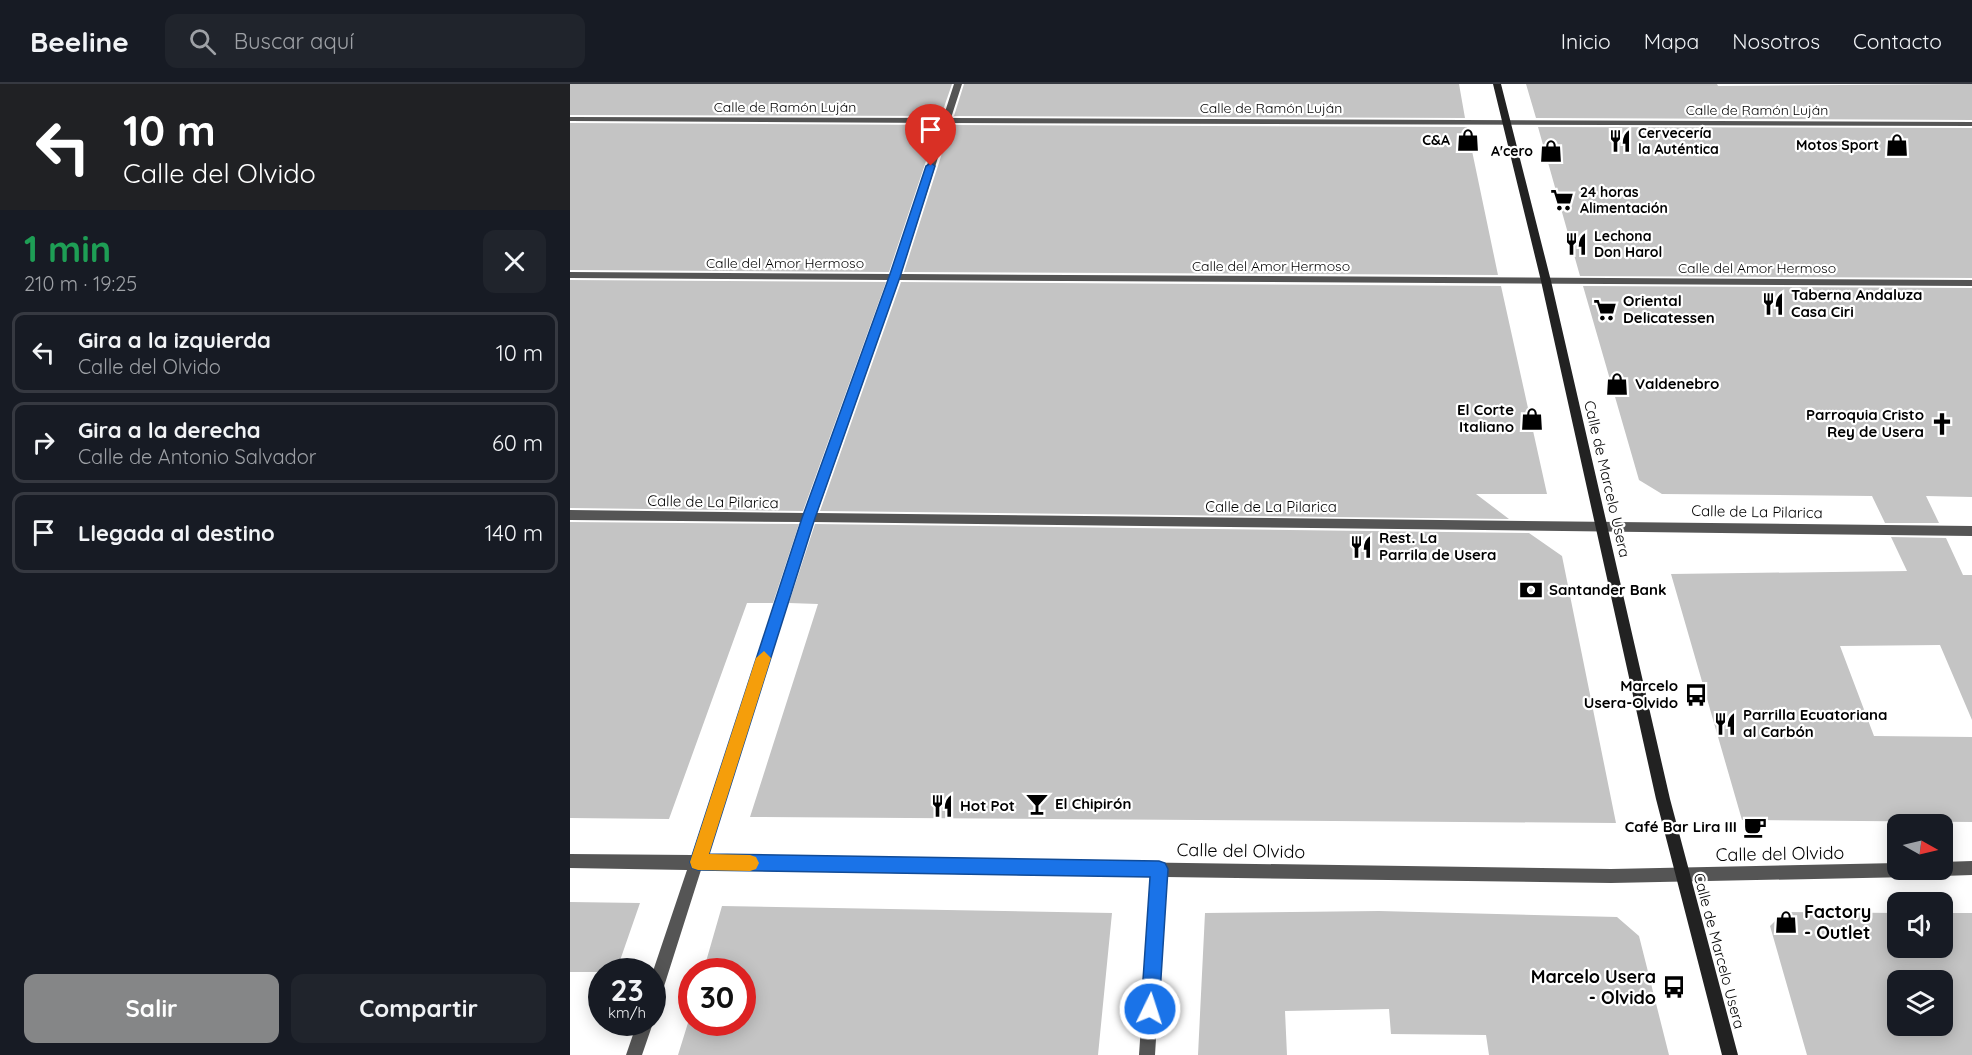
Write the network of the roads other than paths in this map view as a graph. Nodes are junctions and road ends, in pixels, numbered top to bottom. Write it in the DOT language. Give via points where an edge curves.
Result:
graph roads {
  1 [pos="958,84"];
  2 [pos="1497,84"];
  3 [pos="570,119"];
  4 [pos="945,121"];
  5 [pos="1508,122"];
  6 [pos="1972,124"];
  7 [pos="570,275"];
  8 [pos="895,277"];
  9 [pos="1546,281"];
  10 [pos="1972,283"];
  11 [pos="570,515"];
  12 [pos="809,518"];
  13 [pos="1599,525"];
  14 [pos="1972,531"];
  15 [pos="570,861"];
  16 [pos="698,862"];
  17 [pos="1972,868"];
  18 [pos="1159,869"];
  19 [pos="1953,869"];
  20 [pos="1887,871"];
  21 [pos="1682,875"];
  22 [pos="666,958"];
  23 [pos="641,1036"];
  24 [pos="634,1055"];
  25 [pos="1147,1055"];
  26 [pos="1730,1055"];
  1 -- 4 [label="street"];
  2 -- 5 [label="main road, Calle de Marcelo Usera"];
  3 -- 4 [label="street, Calle de Ramón Luján"];
  4 -- 5 [label="street, Calle de Ramón Luján"];
  4 -- 8 [label="street"];
  5 -- 6 [label="street, Calle de Ramón Luján"];
  5 -- 9 [label="main road, Calle de Marcelo Usera"];
  7 -- 8 [label="street, Calle del Amor Hermoso"];
  8 -- 9 [label="street, Calle del Amor Hermoso"];
  8 -- 12 [label="street"];
  9 -- 10 [label="street, Calle del Amor Hermoso"];
  9 -- 13 [label="main road, Calle de Marcelo Usera"];
  11 -- 12 [label="street, Calle de La Pilarica"];
  12 -- 13 [label="street, Calle de La Pilarica"];
  12 -- 16 [label="street"];
  13 -- 14 [label="street, Calle de La Pilarica"];
  13 -- 21 [label="main road, Calle de Marcelo Usera"];
  15 -- 16 [label="street, Calle del Olvido"];
  16 -- 18 [label="street, Calle del Olvido"];
  16 -- 22 [label="street"];
  17 -- 19 [label="street"];
  18 -- 21 [label="street, Calle del Olvido"];
  18 -- 25 [label="street"];
  20 -- 21 [label="street, Calle del Olvido"];
  21 -- 26 [label="main road, Calle de Marcelo Usera"];
  23 -- 24 [label="street"];
}
